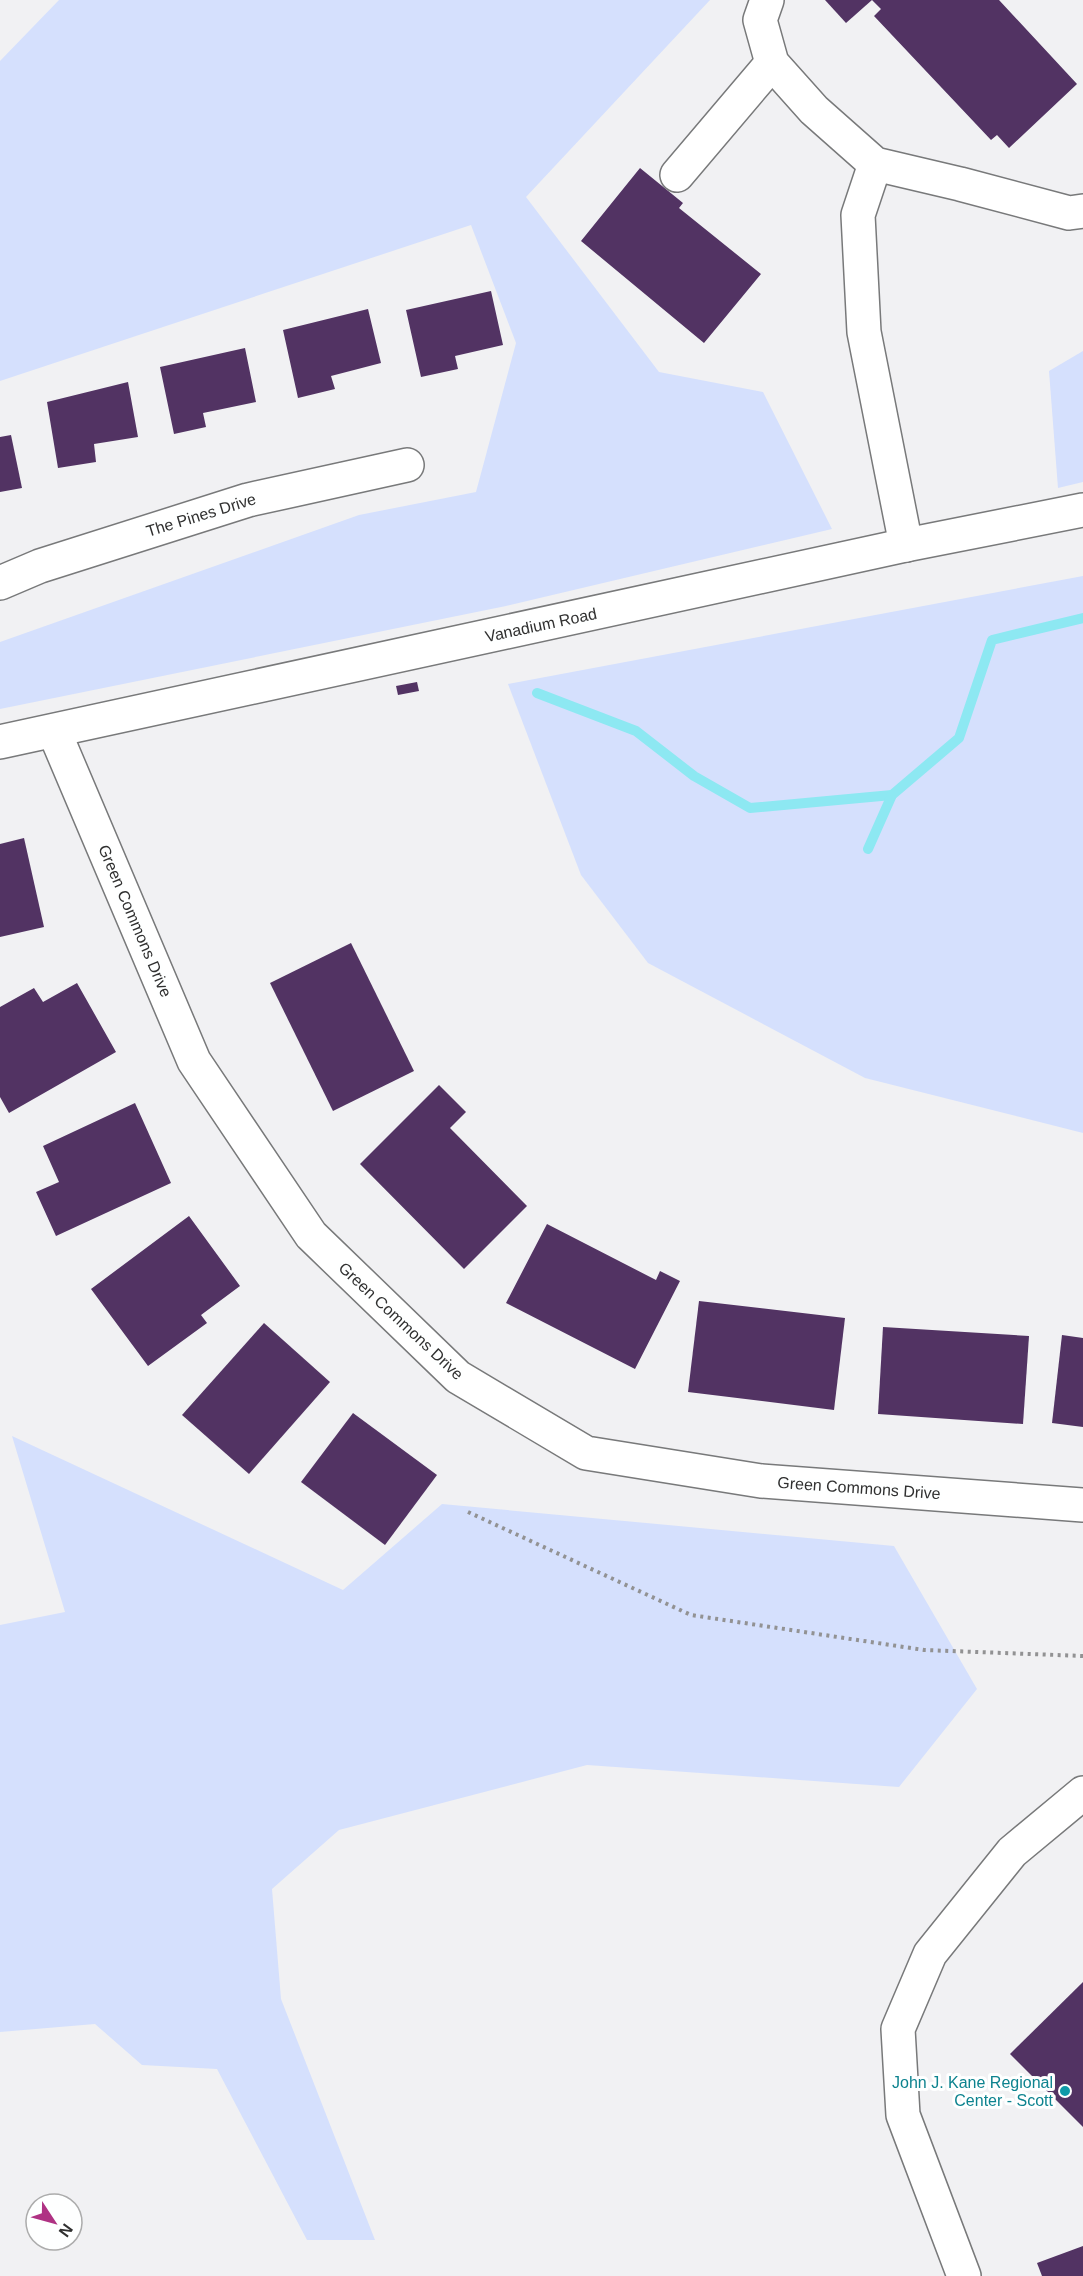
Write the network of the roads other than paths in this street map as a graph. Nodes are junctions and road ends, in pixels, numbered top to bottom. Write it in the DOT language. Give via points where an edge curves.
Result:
graph roads {
  1 [pos="767,0"];
  2 [pos="772,63"];
  3 [pos="875,164"];
  4 [pos="677,176"];
  5 [pos="1083,211"];
  6 [pos="407,465"];
  7 [pos="1083,510"];
  8 [pos="906,546"];
  9 [pos="0,583"];
  10 [pos="54,731"];
  11 [pos="0,742"];
  12 [pos="1083,1505"];
  13 [pos="1083,1793"];
  14 [pos="964,2276"];
  1 -- 2 [label="street" via="760,20"];
  2 -- 3 [label="street" via="814,110"];
  2 -- 4 [label="street"];
  3 -- 5 [label="street" via="1069,213"];
  3 -- 8 [label="street" via="858,215 864,332"];
  6 -- 9 [label="street, The Pines Drive" via="248,500 40,566"];
  7 -- 8 [label="street, Vanadium Road"];
  8 -- 10 [label="street, Vanadium Road"];
  10 -- 11 [label="street, Vanadium Road"];
  10 -- 12 [label="street, Green Commons Drive" via="194,1061 311,1235 458,1377 586,1453 761,1481"];
  13 -- 14 [label="street" via="1012,1852 930,1954 898,2029 903,2115"];
}
